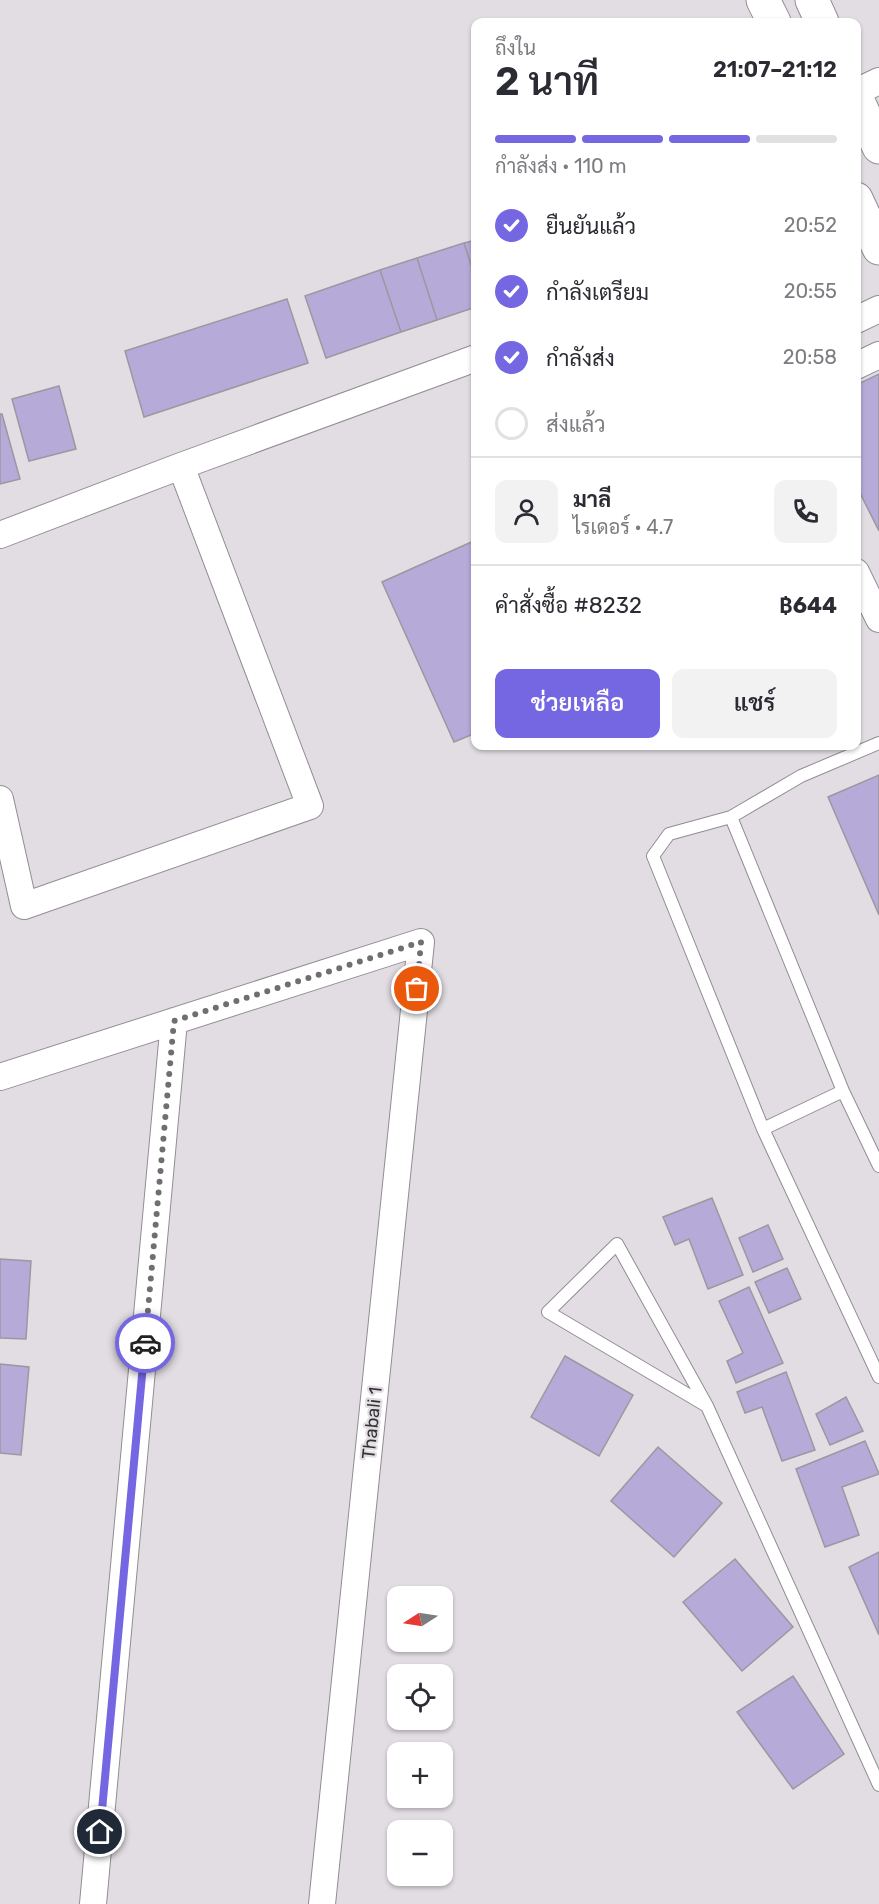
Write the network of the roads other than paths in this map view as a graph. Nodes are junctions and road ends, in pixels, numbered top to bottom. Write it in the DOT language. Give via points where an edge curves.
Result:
graph roads {
  1 [pos="763,0"];
  2 [pos="812,0"];
  3 [pos="772,18"];
  4 [pos="820,18"];
  5 [pos="879,81"];
  6 [pos="861,90"];
  7 [pos="861,108"];
  8 [pos="879,147"];
  9 [pos="861,210"];
  10 [pos="879,248"];
  11 [pos="879,309"];
  12 [pos="861,318"];
  13 [pos="879,355"];
  14 [pos="471,360"];
  15 [pos="861,364"];
  16 [pos="181,466"];
  17 [pos="0,535"];
  18 [pos="861,582"];
  19 [pos="879,619"];
  20 [pos="879,743"];
  21 [pos="0,799"];
  22 [pos="731,817"];
  23 [pos="174,1021"];
  24 [pos="0,1077"];
  25 [pos="843,1091"];
  26 [pos="764,1129"];
  27 [pos="879,1166"];
  28 [pos="879,1377"];
  29 [pos="706,1406"];
  30 [pos="879,1785"];
  31 [pos="93,1904"];
  32 [pos="322,1904"];
  1 -- 3 [label="main road"];
  2 -- 4 [label="main road"];
  5 -- 6 [label="street"];
  7 -- 8 [label="main road"];
  9 -- 10 [label="main road"];
  11 -- 12 [label="street"];
  13 -- 15 [label="street"];
  14 -- 16 [label="street"];
  16 -- 17 [label="street"];
  16 -- 21 [label="street" via="310,806 24,906"];
  18 -- 19 [label="street"];
  20 -- 22 [label="lane" via="801,776"];
  22 -- 25 [label="lane"];
  22 -- 26 [label="lane" via="669,834 653,856"];
  23 -- 24 [label="street"];
  23 -- 31 [label="street"];
  23 -- 32 [label="street, Thabali 1" via="421,942"];
  25 -- 26 [label="lane"];
  25 -- 27 [label="lane"];
  26 -- 28 [label="lane"];
  29 -- 29 [label="lane" via="656,1315 617,1244 548,1312"];
  29 -- 30 [label="lane"];
}
